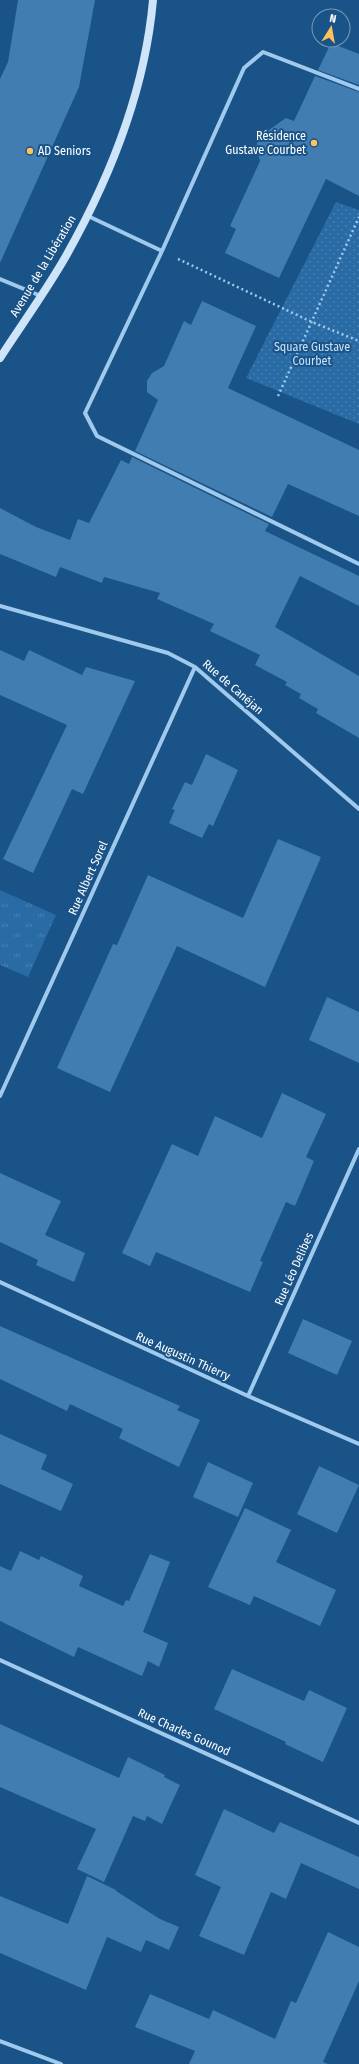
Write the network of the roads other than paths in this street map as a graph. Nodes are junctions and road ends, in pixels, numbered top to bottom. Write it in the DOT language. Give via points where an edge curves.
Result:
graph roads {
  1 [pos="153,0"];
  2 [pos="359,89"];
  3 [pos="88,216"];
  4 [pos="162,251"];
  5 [pos="0,279"];
  6 [pos="41,296"];
  7 [pos="0,358"];
  8 [pos="359,564"];
  9 [pos="0,606"];
  10 [pos="195,667"];
  11 [pos="359,809"];
  12 [pos="0,1096"];
  13 [pos="359,1149"];
  14 [pos="0,1282"];
  15 [pos="248,1396"];
  16 [pos="359,1444"];
  17 [pos="0,1660"];
  18 [pos="359,1823"];
  19 [pos="0,2041"];
  20 [pos="61,2064"];
  1 -- 3 [label="main road, Avenue de la Libération" via="144,59 132,106 120,143"];
  2 -- 4 [label="street" via="263,52 258,56 244,68"];
  3 -- 4 [label="street"];
  3 -- 6 [label="main road, Avenue de la Libération"];
  4 -- 8 [label="street" via="85,413 97,436"];
  5 -- 6 [label="street"];
  6 -- 7 [label="main road, Avenue de la Libération"];
  9 -- 10 [label="street, Rue de Canéjan" via="168,653"];
  10 -- 11 [label="street, Rue de Canéjan"];
  10 -- 12 [label="street, Rue Albert Sorel"];
  13 -- 15 [label="street, Rue Léo Delibes"];
  14 -- 15 [label="street, Rue Augustin Thierry"];
  15 -- 16 [label="street, Rue Augustin Thierry"];
  17 -- 18 [label="street, Rue Charles Gounod"];
  19 -- 20 [label="street"];
}
